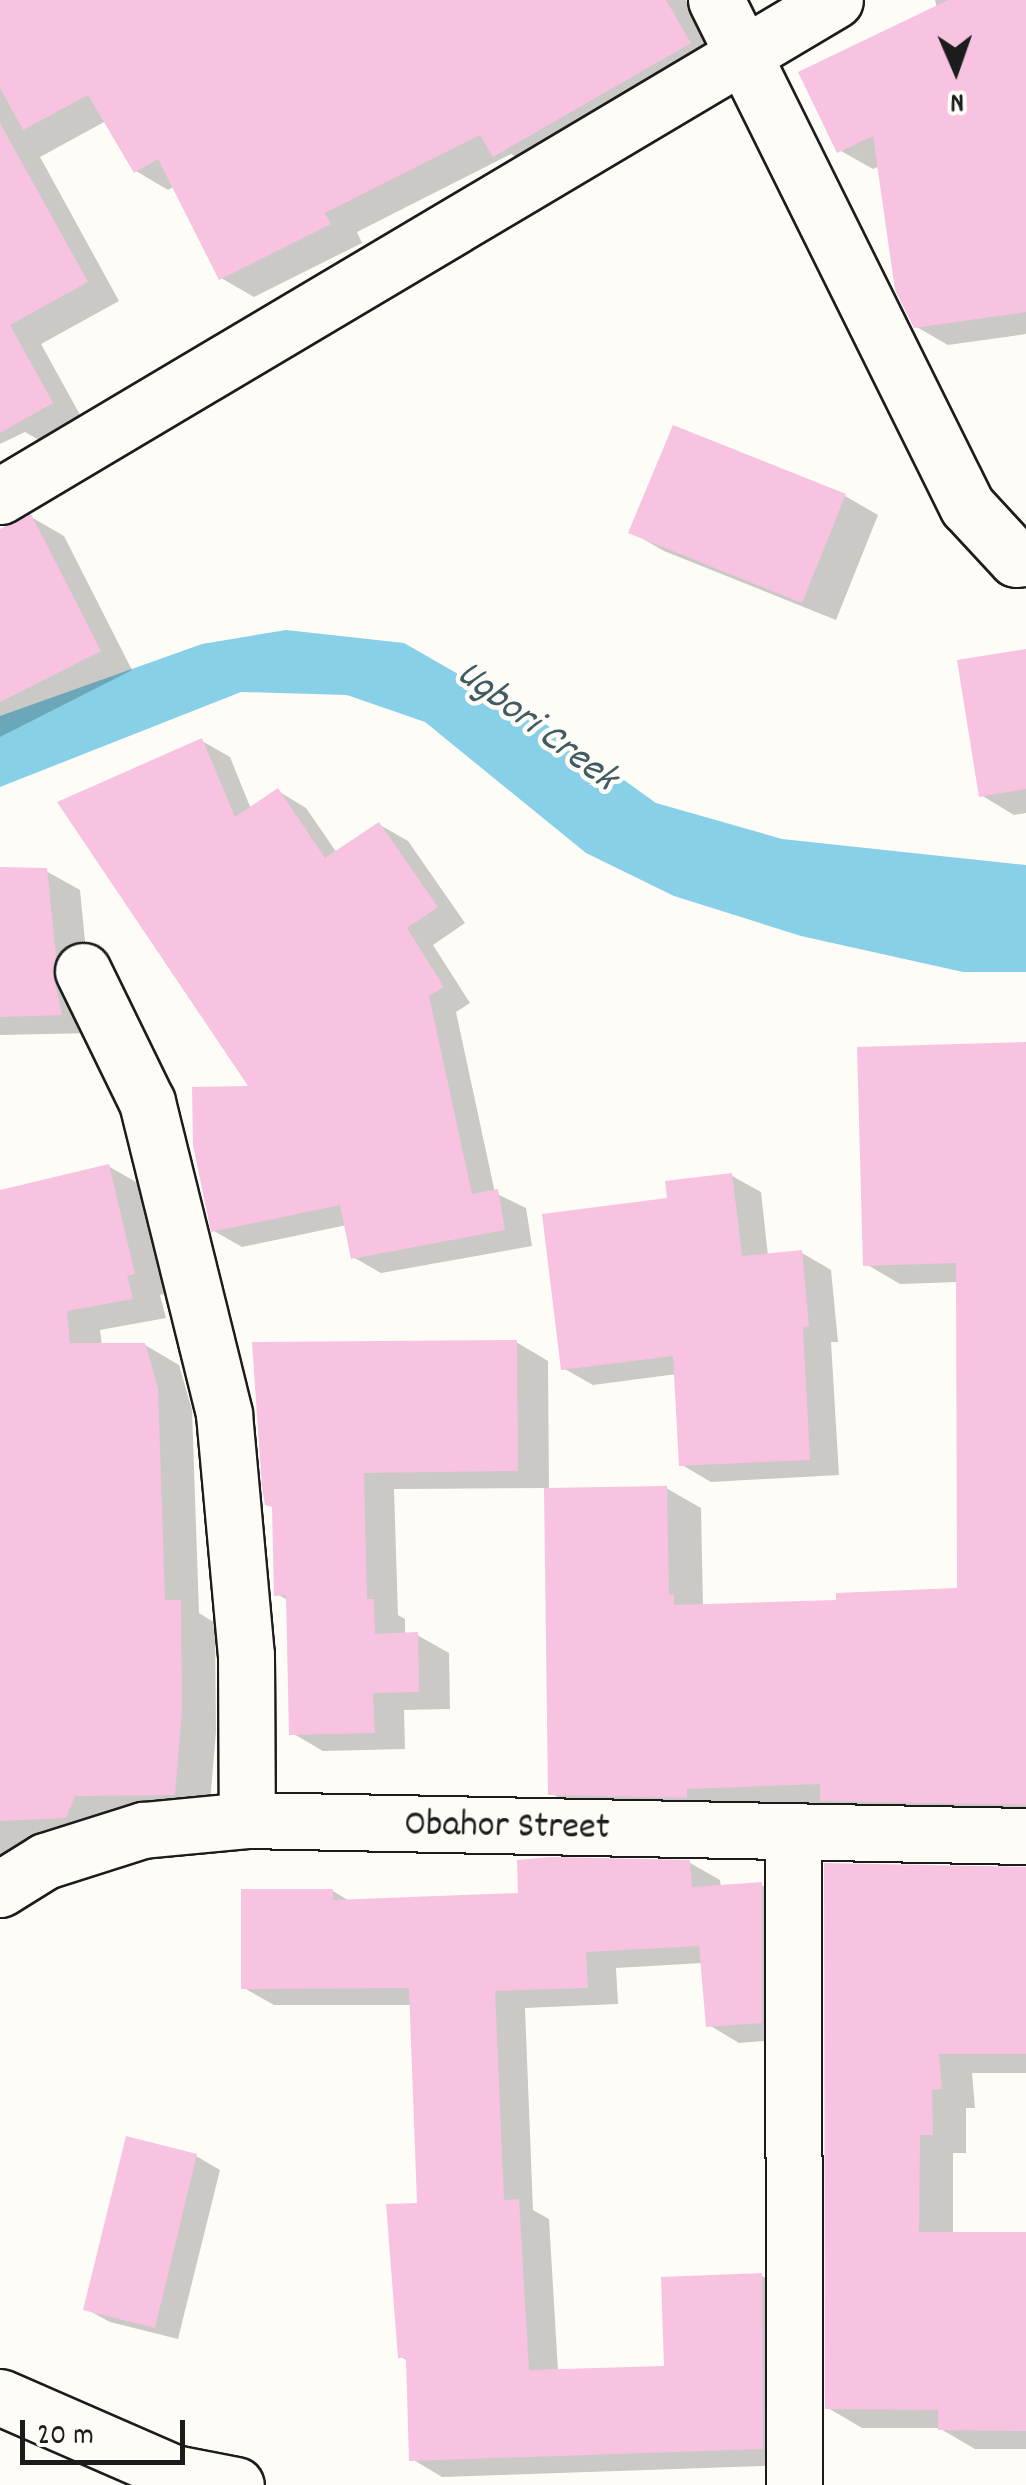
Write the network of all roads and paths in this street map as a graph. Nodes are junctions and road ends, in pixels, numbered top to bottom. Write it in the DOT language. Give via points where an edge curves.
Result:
graph roads {
  1 [pos="716,0"];
  2 [pos="835,0"];
  3 [pos="744,52"];
  4 [pos="0,496"];
  5 [pos="1026,558"];
  6 [pos="83,971"];
  7 [pos="247,1820"];
  8 [pos="793,1832"];
  9 [pos="1026,1836"];
  10 [pos="0,1888"];
  11 [pos="0,2397"];
  12 [pos="236,2485"];
  13 [pos="794,2485"];
  1 -- 3 [label="street"];
  2 -- 3 [label="street"];
  3 -- 4 [label="street"];
  3 -- 5 [label="street" via="967,506 1016,559"];
  6 -- 7 [label="street" via="147,1102 224,1414 246,1656"];
  7 -- 8 [label="street, Obahor Street"];
  7 -- 10 [label="street, Obahor Street" via="143,1830 45,1861"];
  8 -- 9 [label="street, Obahor Street"];
  8 -- 13 [label="street"];
  11 -- 12 [label="street" via="174,2474"];
}
